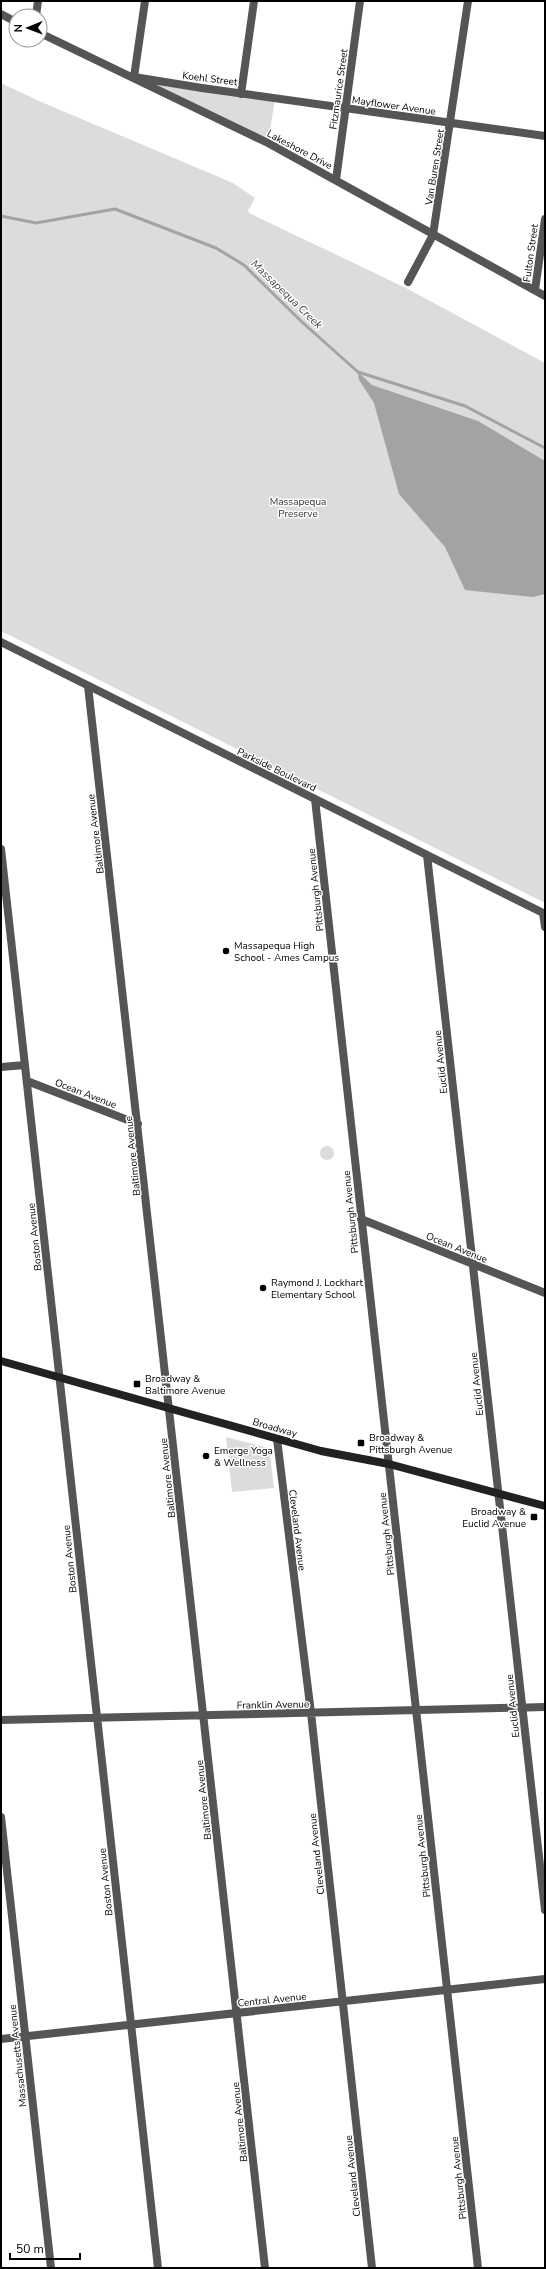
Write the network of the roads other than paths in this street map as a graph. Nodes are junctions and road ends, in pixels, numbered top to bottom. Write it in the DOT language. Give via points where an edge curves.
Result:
graph roads {
  1 [pos="145,1"];
  2 [pos="254,1"];
  3 [pos="360,1"];
  4 [pos="468,1"];
  5 [pos="48,37"];
  6 [pos="134,77"];
  7 [pos="240,94"];
  8 [pos="345,108"];
  9 [pos="451,123"];
  10 [pos="545,136"];
  11 [pos="336,180"];
  12 [pos="545,219"];
  13 [pos="433,235"];
  14 [pos="408,282"];
  15 [pos="535,290"];
  16 [pos="545,296"];
  17 [pos="1,642"];
  18 [pos="88,686"];
  19 [pos="314,798"];
  20 [pos="1,849"];
  21 [pos="427,855"];
  22 [pos="544,914"];
  23 [pos="545,927"];
  24 [pos="25,1065"];
  25 [pos="1,1067"];
  26 [pos="27,1081"];
  27 [pos="138,1124"];
  28 [pos="361,1218"];
  29 [pos="473,1264"];
  30 [pos="545,1293"];
  31 [pos="1,1361"];
  32 [pos="60,1376"];
  33 [pos="170,1407"];
  34 [pos="277,1438"];
  35 [pos="389,1464"];
  36 [pos="499,1494"];
  37 [pos="545,1506"];
  38 [pos="545,1707"];
  39 [pos="522,1708"];
  40 [pos="416,1710"];
  41 [pos="311,1713"];
  42 [pos="204,1715"];
  43 [pos="97,1718"];
  44 [pos="1,1720"];
  45 [pos="1,1817"];
  46 [pos="545,1910"];
  47 [pos="545,1979"];
  48 [pos="447,1990"];
  49 [pos="342,2002"];
  50 [pos="237,2013"];
  51 [pos="131,2025"];
  52 [pos="25,2037"];
  53 [pos="1,2040"];
  54 [pos="51,2268"];
  55 [pos="158,2268"];
  56 [pos="265,2268"];
  57 [pos="372,2268"];
  58 [pos="478,2268"];
  1 -- 6 [label="street"];
  2 -- 7 [label="street, Koehl Street"];
  3 -- 8 [label="street, Fitzmaurice Street"];
  4 -- 9 [label="street, Van Buren Street"];
  5 -- 6 [label="street, Lakeshore Drive"];
  6 -- 7 [label="street, Koehl Street"];
  6 -- 11 [label="street, Lakeshore Drive" via="268,143"];
  7 -- 8 [label="street, Mayflower Avenue"];
  8 -- 9 [label="street, Mayflower Avenue"];
  8 -- 11 [label="street, Fitzmaurice Street"];
  9 -- 10 [label="street, Mayflower Avenue"];
  9 -- 13 [label="street, Van Buren Street"];
  11 -- 13 [label="street, Lakeshore Drive"];
  12 -- 15 [label="street, Fulton Street"];
  13 -- 14 [label="street, Van Buren Street"];
  13 -- 15 [label="street, Lakeshore Drive"];
  15 -- 16 [label="street, Lakeshore Drive"];
  17 -- 18 [label="street, Parkside Boulevard"];
  18 -- 19 [label="street, Parkside Boulevard"];
  18 -- 27 [label="street, Baltimore Avenue"];
  19 -- 21 [label="street, Parkside Boulevard"];
  19 -- 28 [label="street, Pittsburgh Avenue"];
  20 -- 24 [label="street, Boston Avenue"];
  21 -- 22 [label="street, Parkside Boulevard"];
  21 -- 29 [label="street, Euclid Avenue"];
  22 -- 23 [label="street"];
  24 -- 25 [label="street"];
  24 -- 26 [label="street, Boston Avenue"];
  26 -- 27 [label="street, Ocean Avenue"];
  26 -- 32 [label="street, Boston Avenue"];
  27 -- 33 [label="street, Baltimore Avenue"];
  28 -- 29 [label="street, Ocean Avenue"];
  28 -- 35 [label="street, Pittsburgh Avenue"];
  29 -- 30 [label="street, Ocean Avenue"];
  29 -- 36 [label="street, Euclid Avenue"];
  31 -- 32 [label="main road, Broadway"];
  32 -- 33 [label="main road, Broadway"];
  32 -- 43 [label="street, Boston Avenue"];
  33 -- 34 [label="main road, Broadway"];
  33 -- 42 [label="street, Baltimore Avenue"];
  34 -- 35 [label="main road, Broadway" via="321,1451"];
  34 -- 41 [label="street, Cleveland Avenue"];
  35 -- 36 [label="main road, Broadway"];
  35 -- 40 [label="street, Pittsburgh Avenue"];
  36 -- 37 [label="main road, Broadway"];
  36 -- 39 [label="street, Euclid Avenue"];
  38 -- 39 [label="street, Franklin Avenue"];
  39 -- 40 [label="street, Franklin Avenue"];
  39 -- 46 [label="street, Euclid Avenue"];
  40 -- 41 [label="street, Franklin Avenue"];
  40 -- 48 [label="street, Pittsburgh Avenue"];
  41 -- 42 [label="street, Franklin Avenue"];
  41 -- 49 [label="street, Cleveland Avenue"];
  42 -- 43 [label="street, Franklin Avenue"];
  42 -- 50 [label="street, Baltimore Avenue"];
  43 -- 44 [label="street, Franklin Avenue"];
  43 -- 51 [label="street, Boston Avenue"];
  45 -- 52 [label="street, Massachusetts Avenue"];
  47 -- 48 [label="street, Central Avenue"];
  48 -- 49 [label="street, Central Avenue"];
  48 -- 58 [label="street, Pittsburgh Avenue"];
  49 -- 50 [label="street, Central Avenue"];
  49 -- 57 [label="street, Cleveland Avenue"];
  50 -- 51 [label="street, Central Avenue"];
  50 -- 56 [label="street, Baltimore Avenue"];
  51 -- 52 [label="street, Central Avenue"];
  51 -- 55 [label="street, Boston Avenue"];
  52 -- 53 [label="street, Central Avenue"];
  52 -- 54 [label="street, Massachusetts Avenue"];
}
